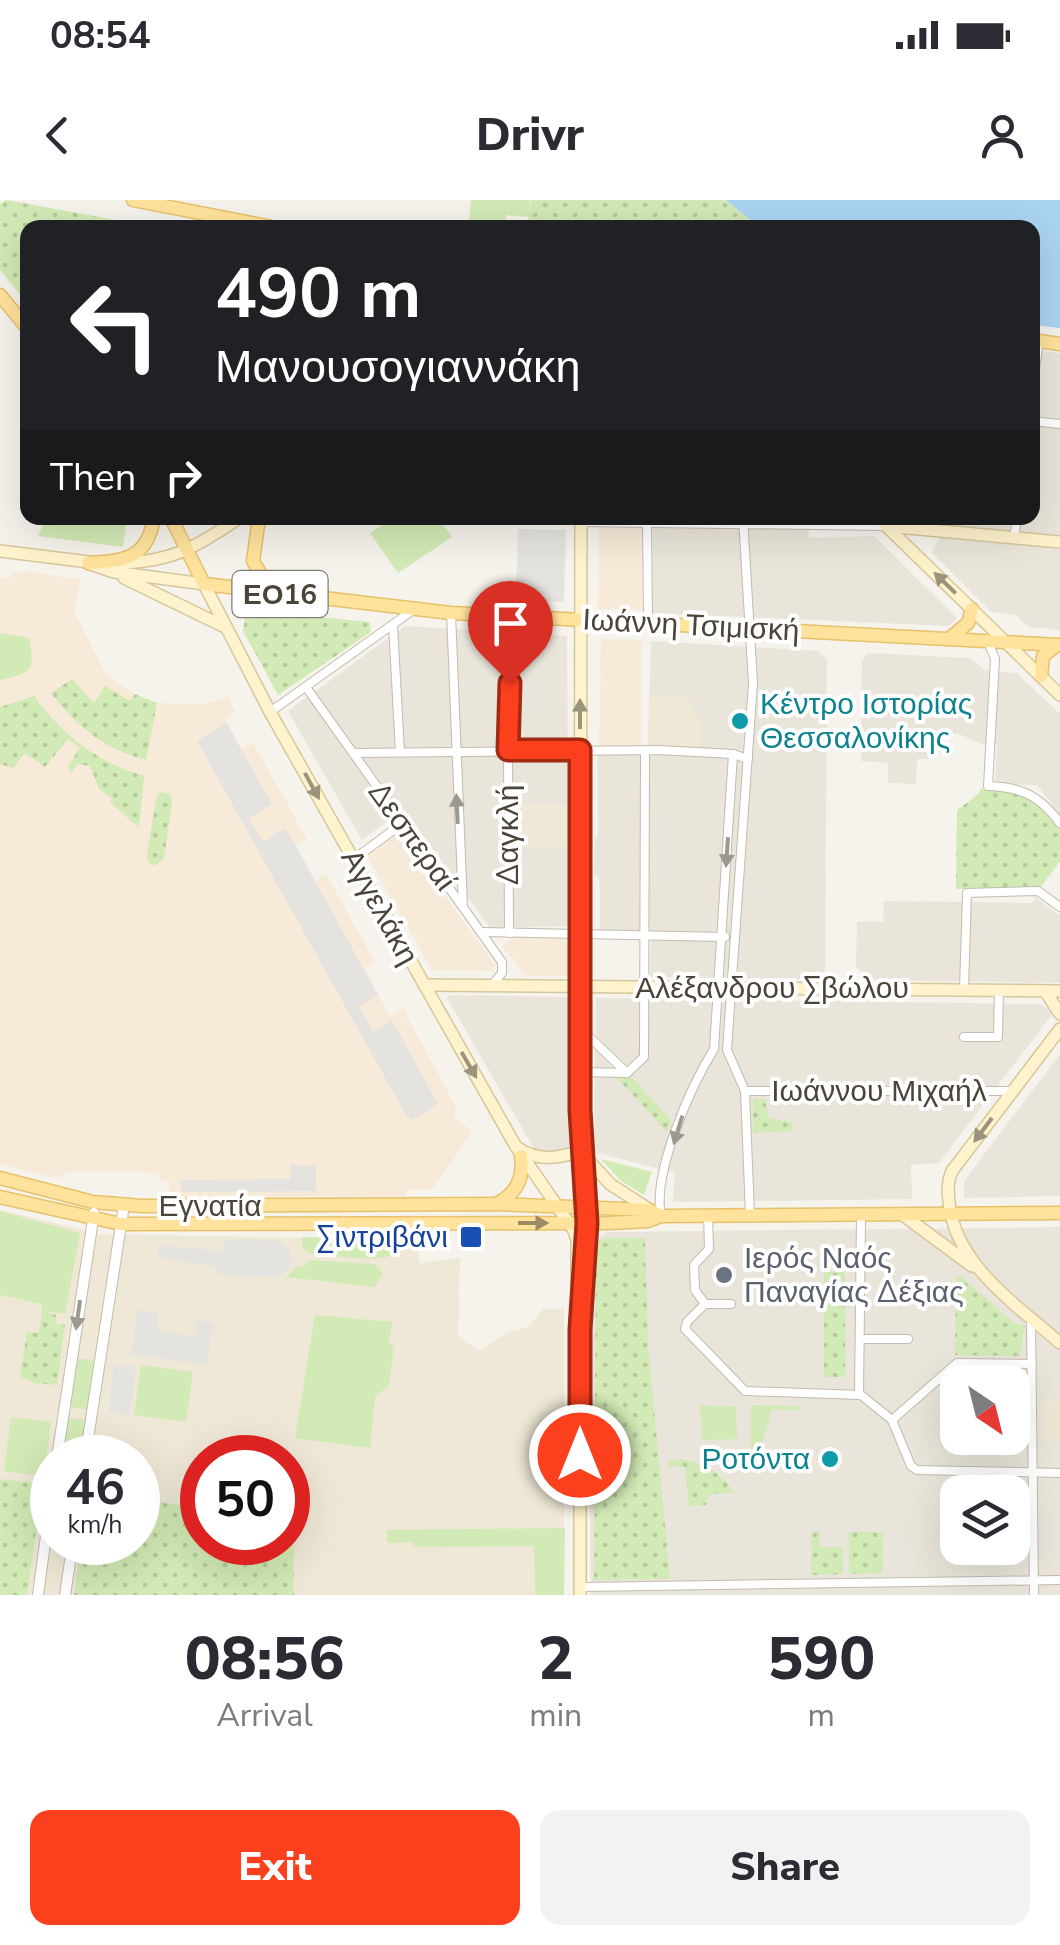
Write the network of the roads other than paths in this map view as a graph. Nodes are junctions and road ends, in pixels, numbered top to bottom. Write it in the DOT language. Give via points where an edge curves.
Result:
graph roads {
  1 [pos="133,200"];
  2 [pos="236,220"];
  3 [pos="0,296"];
  4 [pos="20,320"];
  5 [pos="152,525"];
  6 [pos="175,525"];
  7 [pos="228,525"];
  8 [pos="258,525"];
  9 [pos="581,525"];
  10 [pos="647,525"];
  11 [pos="742,525"];
  12 [pos="885,525"];
  13 [pos="907,525"];
  14 [pos="1015,525"];
  15 [pos="1014,538"];
  16 [pos="1060,542"];
  17 [pos="188,550"];
  18 [pos="0,551"];
  19 [pos="88,564"];
  20 [pos="204,584"];
  21 [pos="272,593"];
  22 [pos="972,609"];
  23 [pos="413,610"];
  24 [pos="451,613"];
  25 [pos="513,616"];
  26 [pos="580,619"];
  27 [pos="648,623"];
  28 [pos="393,625"];
  29 [pos="223,626"];
  30 [pos="750,628"];
  31 [pos="950,638"];
  32 [pos="987,639"];
  33 [pos="1004,640"];
  34 [pos="1059,645"];
  35 [pos="1041,676"];
  36 [pos="306,687"];
  37 [pos="1060,694"];
  38 [pos="270,712"];
  39 [pos="508,750"];
  40 [pos="580,750"];
  41 [pos="454,751"];
  42 [pos="645,751"];
  43 [pos="400,752"];
  44 [pos="353,753"];
  45 [pos="733,754"];
  46 [pos="748,759"];
  47 [pos="403,823"];
  48 [pos="1060,823"];
  49 [pos="354,859"];
  50 [pos="463,907"];
  51 [pos="1060,907"];
  52 [pos="481,932"];
  53 [pos="508,933"];
  54 [pos="580,935"];
  55 [pos="643,936"];
  56 [pos="721,936"];
  57 [pos="735,937"];
  58 [pos="424,985"];
  59 [pos="492,986"];
  60 [pos="580,987"];
  61 [pos="644,988"];
  62 [pos="724,989"];
  63 [pos="964,990"];
  64 [pos="999,990"];
  65 [pos="1044,991"];
  66 [pos="1060,992"];
  67 [pos="1060,1014"];
  68 [pos="580,1028"];
  69 [pos="1060,1029"];
  70 [pos="964,1037"];
  71 [pos="714,1049"];
  72 [pos="727,1050"];
  73 [pos="580,1072"];
  74 [pos="627,1073"];
  75 [pos="745,1091"];
  76 [pos="1012,1092"];
  77 [pos="518,1151"];
  78 [pos="581,1151"];
  79 [pos="0,1178"];
  80 [pos="0,1197"];
  81 [pos="93,1202"];
  82 [pos="494,1204"];
  83 [pos="124,1205"];
  84 [pos="556,1206"];
  85 [pos="586,1208"];
  86 [pos="1060,1212"];
  87 [pos="656,1213"];
  88 [pos="950,1214"];
  89 [pos="750,1215"];
  90 [pos="861,1215"];
  91 [pos="708,1216"];
  92 [pos="903,1216"];
  93 [pos="94,1219"];
  94 [pos="568,1222"];
  95 [pos="587,1223"];
  96 [pos="121,1224"];
  97 [pos="978,1269"];
  98 [pos="705,1304"];
  99 [pos="731,1304"];
  100 [pos="1031,1317"];
  101 [pos="580,1329"];
  102 [pos="1058,1338"];
  103 [pos="860,1339"];
  104 [pos="908,1339"];
  105 [pos="1032,1364"];
  106 [pos="859,1395"];
  107 [pos="892,1420"];
  108 [pos="61,1435"];
  109 [pos="89,1435"];
  110 [pos="1032,1472"];
  111 [pos="1060,1473"];
  112 [pos="42,1565"];
  113 [pos="70,1565"];
  114 [pos="1034,1580"];
  115 [pos="1060,1580"];
  116 [pos="889,1582"];
  117 [pos="828,1584"];
  118 [pos="675,1590"];
  119 [pos="580,1591"];
  120 [pos="645,1591"];
  121 [pos="38,1595"];
  122 [pos="65,1595"];
  123 [pos="828,1595"];
  124 [pos="892,1595"];
  125 [pos="1034,1595"];
  1 -- 2 [label="main road"];
  3 -- 4 [label="main road"];
  5 -- 19 [label="main road" via="135,554"];
  6 -- 17 [label="main road, ΕΟ16"];
  7 -- 17 [label="main road"];
  8 -- 21 [label="main road" via="253,561"];
  9 -- 26 [label="main road"];
  10 -- 27 [label="street"];
  11 -- 30 [label="street"];
  22 -- 12 [label="main road, one-way"];
  13 -- 15 [label="main road"];
  14 -- 15 [label="street"];
  15 -- 16 [label="main road"];
  17 -- 19 [label="main road" via="150,563"];
  17 -- 20 [label="main road, ΕΟ16"];
  18 -- 19 [label="main road"];
  19 -- 20 [label="main road"];
  19 -- 29 [label="main road"];
  20 -- 21 [label="main road, Ιωάννη Τσιμισκή / ΕΟ16"];
  20 -- 29 [label="main road, Αγγελάκη"];
  21 -- 23 [label="main road, Ιωάννη Τσιμισκή / ΕΟ16"];
  22 -- 31 [label="main road" via="968,623"];
  22 -- 33 [label="main road"];
  23 -- 24 [label="main road, Ιωάννη Τσιμισκή / ΕΟ16"];
  23 -- 28 [label="street"];
  24 -- 25 [label="main road, Ιωάννη Τσιμισκή / ΕΟ16"];
  24 -- 41 [label="street"];
  25 -- 26 [label="main road, Ιωάννη Τσιμισκή / ΕΟ16"];
  25 -- 39 [label="street, Δαγκλή"];
  26 -- 27 [label="main road, Ιωάννη Τσιμισκή / ΕΟ16"];
  40 -- 26 [label="main road, one-way"];
  27 -- 30 [label="main road, Ιωάννη Τσιμισκή / ΕΟ16"];
  28 -- 36 [label="street"];
  28 -- 43 [label="street"];
  29 -- 38 [label="main road, Αγγελάκη"];
  30 -- 31 [label="main road, Ιωάννη Τσιμισκή / ΕΟ16"];
  30 -- 46 [label="street"];
  31 -- 32 [label="main road, Ιωάννη Τσιμισκή / ΕΟ16"];
  32 -- 33 [label="main road, Ιωάννη Τσιμισκή / ΕΟ16"];
  32 -- 48 [label="street" via="995,659 988,786 1038,797"];
  33 -- 34 [label="main road, Ιωάννη Τσιμισκή / ΕΟ16"];
  33 -- 35 [label="main road"];
  34 -- 35 [label="main road" via="1043,656"];
  35 -- 37 [label="main road"];
  36 -- 38 [label="street"];
  36 -- 44 [label="street, Δεσπεραί"];
  38 -- 49 [label="main road, Αγγελάκη, one-way"];
  39 -- 40 [label="street"];
  39 -- 41 [label="street"];
  39 -- 53 [label="street, Δαγκλή"];
  40 -- 42 [label="street"];
  40 -- 54 [label="main road"];
  41 -- 43 [label="street"];
  50 -- 41 [label="street, one-way"];
  42 -- 45 [label="street"];
  42 -- 55 [label="street"];
  43 -- 44 [label="street"];
  44 -- 47 [label="street, Δεσπεραί"];
  45 -- 46 [label="street"];
  45 -- 56 [label="street, one-way"];
  46 -- 57 [label="street"];
  47 -- 49 [label="street"];
  47 -- 50 [label="street, Δεσπεραί"];
  49 -- 58 [label="main road, Αγγελάκη"];
  50 -- 52 [label="street, Δεσπεραί"];
  51 -- 63 [label="street" via="1038,890 967,893"];
  52 -- 53 [label="street"];
  52 -- 59 [label="street, Δεσπεραί" via="503,967"];
  53 -- 54 [label="street"];
  54 -- 55 [label="street"];
  54 -- 60 [label="main road"];
  55 -- 56 [label="street"];
  55 -- 61 [label="street"];
  56 -- 57 [label="street"];
  56 -- 62 [label="street"];
  57 -- 62 [label="street"];
  58 -- 59 [label="main road, Αλέξανδρου Σβώλου"];
  58 -- 77 [label="main road, Αγγελάκη, one-way"];
  59 -- 60 [label="main road, Αλέξανδρου Σβώλου"];
  60 -- 61 [label="main road, Αλέξανδρου Σβώλου"];
  60 -- 68 [label="main road"];
  61 -- 62 [label="main road, Αλέξανδρου Σβώλου"];
  61 -- 74 [label="street" via="644,1060"];
  62 -- 63 [label="main road, Αλέξανδρου Σβώλου"];
  62 -- 71 [label="street"];
  62 -- 72 [label="street"];
  63 -- 64 [label="main road, Αλέξανδρου Σβώλου"];
  64 -- 65 [label="main road, Αλέξανδρου Σβώλου"];
  64 -- 70 [label="street" via="998,1038"];
  65 -- 66 [label="main road, Αλέξανδρου Σβώλου"];
  65 -- 67 [label="main road"];
  68 -- 73 [label="main road"];
  68 -- 74 [label="street"];
  69 -- 76 [label="main road"];
  71 -- 72 [label="street"];
  71 -- 87 [label="street, one-way" via="692,1085"];
  72 -- 75 [label="street"];
  73 -- 74 [label="street"];
  73 -- 78 [label="main road"];
  75 -- 76 [label="street, Ιωάννου Μιχαήλ"];
  75 -- 89 [label="street"];
  76 -- 88 [label="main road, one-way" via="951,1173"];
  77 -- 78 [label="main road" via="542,1158"];
  77 -- 82 [label="main road" via="518,1186"];
  77 -- 84 [label="main road, Αγγελάκη"];
  78 -- 85 [label="main road"];
  78 -- 87 [label="main road" via="610,1184"];
  79 -- 81 [label="main road, Εγνατία"];
  80 -- 93 [label="main road, Εγνατία"];
  81 -- 83 [label="main road, Εγνατία"];
  81 -- 93 [label="street"];
  82 -- 83 [label="main road, Εγνατία"];
  82 -- 84 [label="main road, Εγνατία"];
  83 -- 96 [label="street"];
  84 -- 85 [label="main road, Εγνατία"];
  84 -- 94 [label="main road, Αγγελάκη"];
  85 -- 87 [label="main road, Εγνατία"];
  85 -- 95 [label="main road"];
  86 -- 88 [label="main road, Εγνατία"];
  87 -- 91 [label="main road, Εγνατία"];
  87 -- 95 [label="main road, Εγνατία" via="648,1222"];
  88 -- 92 [label="main road, Εγνατία"];
  88 -- 97 [label="main road"];
  89 -- 90 [label="main road, Εγνατία"];
  89 -- 91 [label="main road, Εγνατία"];
  90 -- 92 [label="main road, Εγνατία"];
  90 -- 103 [label="street"];
  91 -- 98 [label="street" via="710,1249 694,1265 695,1290"];
  92 -- 97 [label="main road"];
  93 -- 96 [label="main road, Εγνατία"];
  93 -- 108 [label="street, one-way"];
  94 -- 95 [label="main road, Εγνατία"];
  96 -- 94 [label="main road, Εγνατία, one-way"];
  94 -- 101 [label="main road" via="577,1240"];
  95 -- 101 [label="main road"];
  96 -- 109 [label="street"];
  97 -- 100 [label="main road"];
  98 -- 99 [label="street"];
  98 -- 106 [label="street" via="686,1332 746,1391"];
  100 -- 102 [label="main road"];
  100 -- 105 [label="street"];
  101 -- 119 [label="main road"];
  103 -- 104 [label="street"];
  103 -- 106 [label="street"];
  105 -- 107 [label="street" via="963,1362"];
  105 -- 110 [label="street"];
  106 -- 107 [label="street"];
  107 -- 110 [label="street" via="912,1467"];
  110 -- 111 [label="street"];
  110 -- 114 [label="street"];
  112 -- 121 [label="street"];
  113 -- 122 [label="street"];
  114 -- 115 [label="street"];
  114 -- 116 [label="street"];
  114 -- 125 [label="street"];
  116 -- 117 [label="street"];
  116 -- 124 [label="street"];
  117 -- 118 [label="street"];
  117 -- 123 [label="street"];
  118 -- 120 [label="street"];
  119 -- 120 [label="street"];
}
